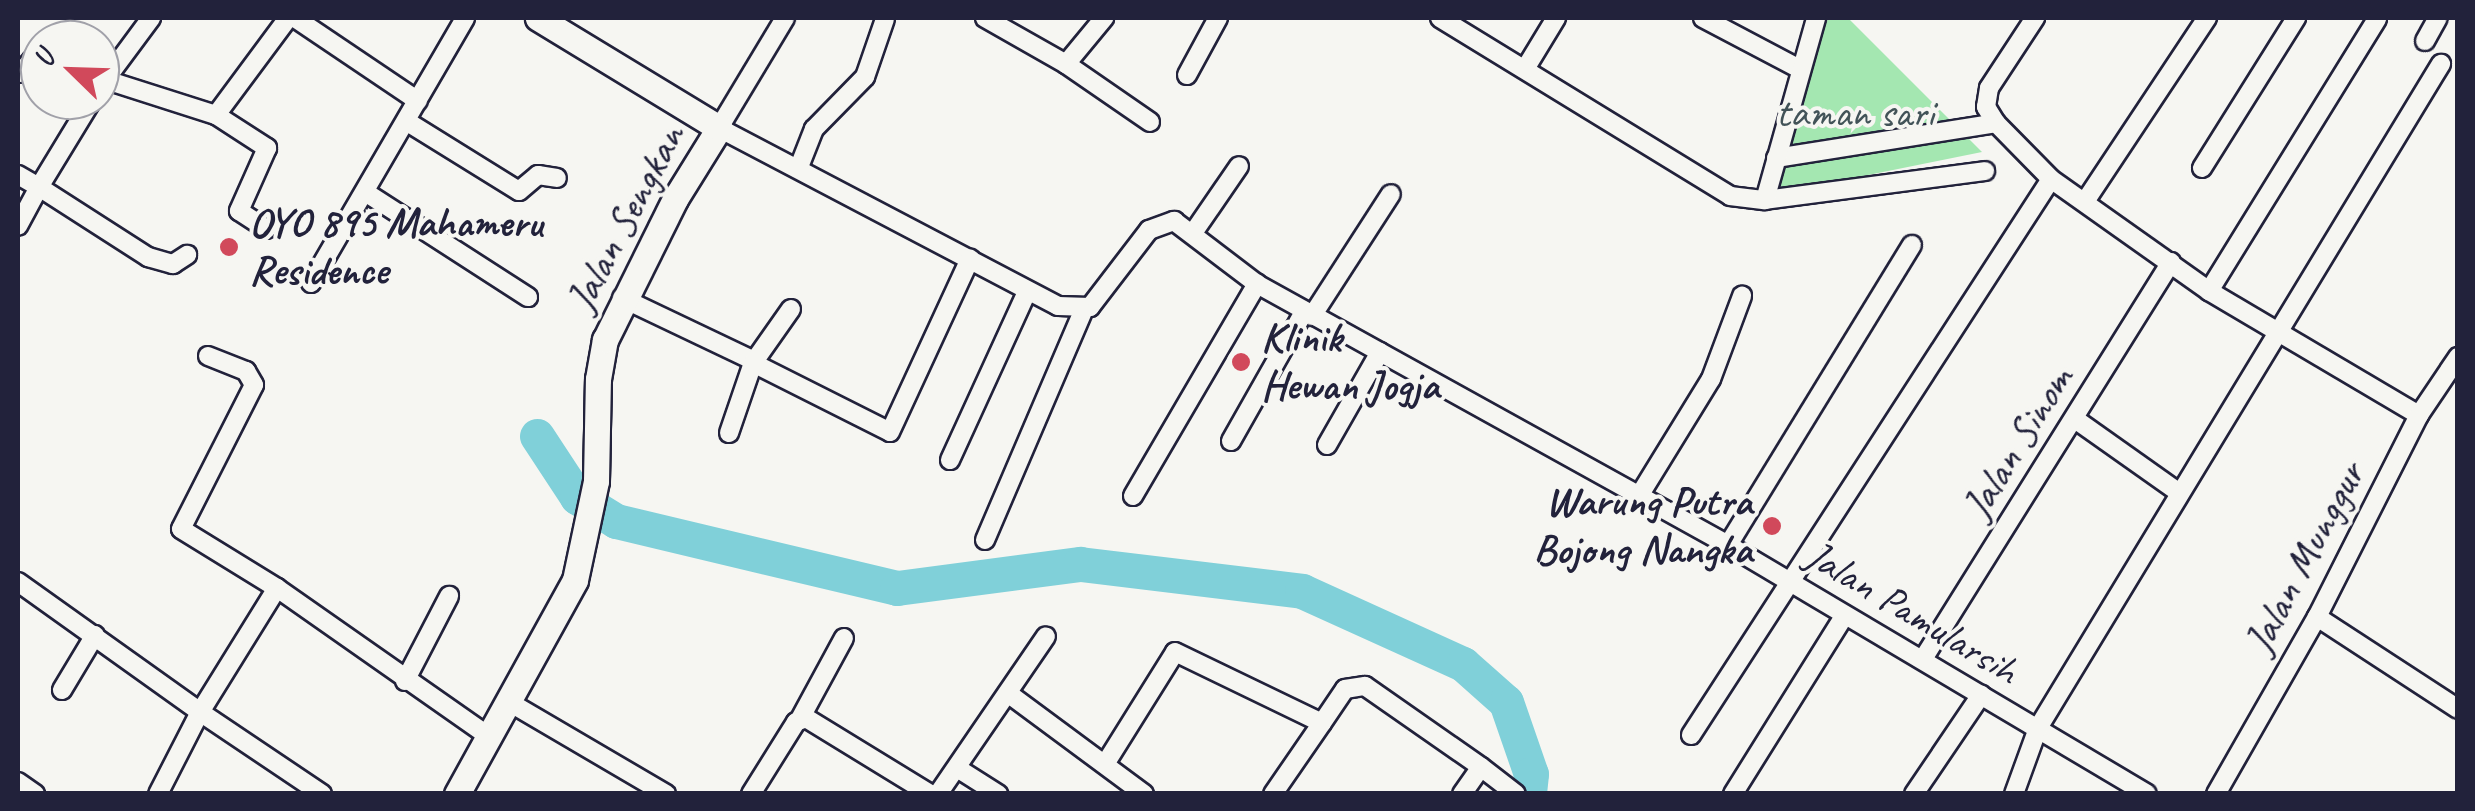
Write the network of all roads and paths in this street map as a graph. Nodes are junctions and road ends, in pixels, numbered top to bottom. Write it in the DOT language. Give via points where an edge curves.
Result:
graph roads {
  1 [pos="150,18"];
  2 [pos="465,18"];
  3 [pos="538,18"];
  4 [pos="785,18"];
  5 [pos="1104,18"];
  6 [pos="1218,18"];
  7 [pos="1440,18"];
  8 [pos="1556,18"];
  9 [pos="1703,18"];
  10 [pos="1816,18"];
  11 [pos="2035,18"];
  12 [pos="2207,18"];
  13 [pos="2296,18"];
  14 [pos="2438,18"];
  15 [pos="885,19"];
  16 [pos="990,19"];
  17 [pos="2377,19"];
  18 [pos="288,22"];
  19 [pos="2426,40"];
  20 [pos="120,57"];
  21 [pos="1066,64"];
  22 [pos="2441,64"];
  23 [pos="1525,68"];
  24 [pos="1798,68"];
  25 [pos="1187,75"];
  26 [pos="120,87"];
  27 [pos="418,101"];
  28 [pos="216,115"];
  29 [pos="80,120"];
  30 [pos="406,121"];
  31 [pos="1150,122"];
  32 [pos="1996,123"];
  33 [pos="719,128"];
  34 [pos="1776,158"];
  35 [pos="1240,166"];
  36 [pos="798,167"];
  37 [pos="2202,168"];
  38 [pos="1985,171"];
  39 [pos="18,175"];
  40 [pos="557,178"];
  41 [pos="2051,179"];
  42 [pos="40,188"];
  43 [pos="365,192"];
  44 [pos="1391,194"];
  45 [pos="1765,200"];
  46 [pos="2086,200"];
  47 [pos="18,226"];
  48 [pos="268,228"];
  49 [pos="1193,233"];
  50 [pos="1912,245"];
  51 [pos="186,255"];
  52 [pos="970,259"];
  53 [pos="2171,262"];
  54 [pos="311,283"];
  55 [pos="1256,284"];
  56 [pos="2209,291"];
  57 [pos="1027,292"];
  58 [pos="1742,296"];
  59 [pos="528,297"];
  60 [pos="622,298"];
  61 [pos="791,309"];
  62 [pos="1083,311"];
  63 [pos="1308,314"];
  64 [pos="2274,330"];
  65 [pos="1380,352"];
  66 [pos="208,356"];
  67 [pos="2458,357"];
  68 [pos="754,362"];
  69 [pos="2419,416"];
  70 [pos="2075,419"];
  71 [pos="728,433"];
  72 [pos="1231,441"];
  73 [pos="1327,445"];
  74 [pos="950,460"];
  75 [pos="2178,492"];
  76 [pos="1133,496"];
  77 [pos="1639,496"];
  78 [pos="985,540"];
  79 [pos="1728,544"];
  80 [pos="18,582"];
  81 [pos="1792,584"];
  82 [pos="278,588"];
  83 [pos="449,596"];
  84 [pos="1845,615"];
  85 [pos="2317,617"];
  86 [pos="95,635"];
  87 [pos="1046,636"];
  88 [pos="844,638"];
  89 [pos="1923,660"];
  90 [pos="405,681"];
  91 [pos="2458,681"];
  92 [pos="62,690"];
  93 [pos="1010,694"];
  94 [pos="1981,695"];
  95 [pos="508,702"];
  96 [pos="2451,704"];
  97 [pos="200,712"];
  98 [pos="800,719"];
  99 [pos="1322,723"];
  100 [pos="2038,728"];
  101 [pos="487,734"];
  102 [pos="1692,736"];
  103 [pos="1107,761"];
  104 [pos="1481,767"];
  105 [pos="957,768"];
  106 [pos="18,782"];
  107 [pos="35,794"];
  108 [pos="158,794"];
  109 [pos="322,794"];
  110 [pos="457,794"];
  111 [pos="666,794"];
  112 [pos="751,794"];
  113 [pos="930,794"];
  114 [pos="938,794"];
  115 [pos="998,794"];
  116 [pos="1144,794"];
  117 [pos="1273,794"];
  118 [pos="1462,794"];
  119 [pos="1516,794"];
  120 [pos="1734,794"];
  121 [pos="1914,794"];
  122 [pos="2014,794"];
  123 [pos="2148,794"];
  124 [pos="2216,794"];
  1 -- 20 [label="street"];
  2 -- 27 [label="street"];
  3 -- 33 [label="main road"];
  4 -- 33 [label="street"];
  5 -- 21 [label="street"];
  6 -- 25 [label="street"];
  7 -- 23 [label="street"];
  8 -- 23 [label="street"];
  9 -- 24 [label="street"];
  10 -- 24 [label="street"];
  11 -- 32 [label="street" via="1989,88 1986,107"];
  12 -- 46 [label="street"];
  13 -- 37 [label="street"];
  14 -- 19 [label="street"];
  15 -- 36 [label="street" via="864,78 814,129"];
  16 -- 21 [label="street"];
  17 -- 56 [label="street"];
  18 -- 27 [label="street"];
  18 -- 28 [label="street"];
  21 -- 31 [label="street"];
  22 -- 64 [label="street"];
  23 -- 45 [label="street" via="1716,191"];
  24 -- 34 [label="street"];
  26 -- 28 [label="street"];
  27 -- 30 [label="street"];
  28 -- 48 [label="street" via="267,148 239,211"];
  29 -- 42 [label="street"];
  30 -- 40 [label="street" via="519,191 538,174"];
  30 -- 43 [label="street"];
  32 -- 34 [label="street"];
  32 -- 41 [label="street"];
  33 -- 36 [label="street"];
  33 -- 60 [label="main road, Jalan Sengkan"];
  34 -- 45 [label="street"];
  35 -- 49 [label="street"];
  36 -- 52 [label="street"];
  38 -- 45 [label="street"];
  39 -- 42 [label="street"];
  41 -- 46 [label="street"];
  41 -- 81 [label="street"];
  42 -- 47 [label="street"];
  42 -- 51 [label="street" via="148,257 173,264"];
  43 -- 54 [label="street"];
  43 -- 59 [label="street"];
  44 -- 63 [label="street"];
  46 -- 53 [label="street"];
  49 -- 55 [label="street, Jalan Pamularsih"];
  49 -- 62 [label="street" via="1174,221 1156,223"];
  50 -- 79 [label="street"];
  52 -- 57 [label="street"];
  52 -- 68 [label="street" via="890,432"];
  53 -- 56 [label="street"];
  53 -- 70 [label="street, Jalan Sinom"];
  55 -- 63 [label="street, Jalan Pamularsih"];
  55 -- 76 [label="street"];
  56 -- 64 [label="street"];
  57 -- 62 [label="street"];
  57 -- 74 [label="street"];
  58 -- 77 [label="street" via="1710,379"];
  60 -- 68 [label="street"];
  60 -- 95 [label="main road, Jalan Sengkan" via="598,379 585,553"];
  61 -- 68 [label="street"];
  62 -- 78 [label="street"];
  63 -- 65 [label="street, Jalan Pamularsih"];
  63 -- 72 [label="street"];
  64 -- 69 [label="street"];
  64 -- 75 [label="street"];
  65 -- 73 [label="street"];
  65 -- 77 [label="street, Jalan Pamularsih"];
  66 -- 82 [label="street" via="246,370 254,386 181,529"];
  67 -- 69 [label="street, Jalan Munggur"];
  68 -- 71 [label="street"];
  69 -- 85 [label="street, Jalan Munggur"];
  70 -- 75 [label="street"];
  70 -- 89 [label="street, Jalan Sinom"];
  75 -- 100 [label="street"];
  77 -- 79 [label="street, Jalan Pamularsih"];
  79 -- 81 [label="street, Jalan Pamularsih"];
  80 -- 86 [label="street"];
  81 -- 84 [label="street, Jalan Pamularsih"];
  81 -- 102 [label="street"];
  82 -- 90 [label="street"];
  82 -- 97 [label="street"];
  83 -- 90 [label="street"];
  84 -- 89 [label="street, Jalan Pamularsih"];
  84 -- 120 [label="street"];
  85 -- 96 [label="street"];
  85 -- 124 [label="street, Jalan Munggur"];
  86 -- 92 [label="street"];
  86 -- 97 [label="street"];
  87 -- 93 [label="street"];
  88 -- 98 [label="street"];
  89 -- 94 [label="street, Jalan Pamularsih"];
  90 -- 101 [label="street"];
  91 -- 96 [label="street"];
  93 -- 103 [label="street"];
  93 -- 105 [label="street"];
  94 -- 100 [label="street, Jalan Pamularsih"];
  94 -- 121 [label="street"];
  95 -- 101 [label="main road"];
  95 -- 111 [label="street"];
  97 -- 108 [label="street"];
  97 -- 109 [label="street"];
  98 -- 112 [label="street"];
  98 -- 113 [label="street" via="816,722"];
  99 -- 103 [label="street" via="1175,652"];
  99 -- 104 [label="street" via="1346,690 1360,685"];
  99 -- 117 [label="street"];
  100 -- 122 [label="street"];
  100 -- 123 [label="street, Jalan Pamularsih"];
  101 -- 110 [label="main road"];
  103 -- 116 [label="street"];
  104 -- 118 [label="street"];
  104 -- 119 [label="street"];
  105 -- 114 [label="street"];
  105 -- 115 [label="street"];
  106 -- 107 [label="street"];
}
